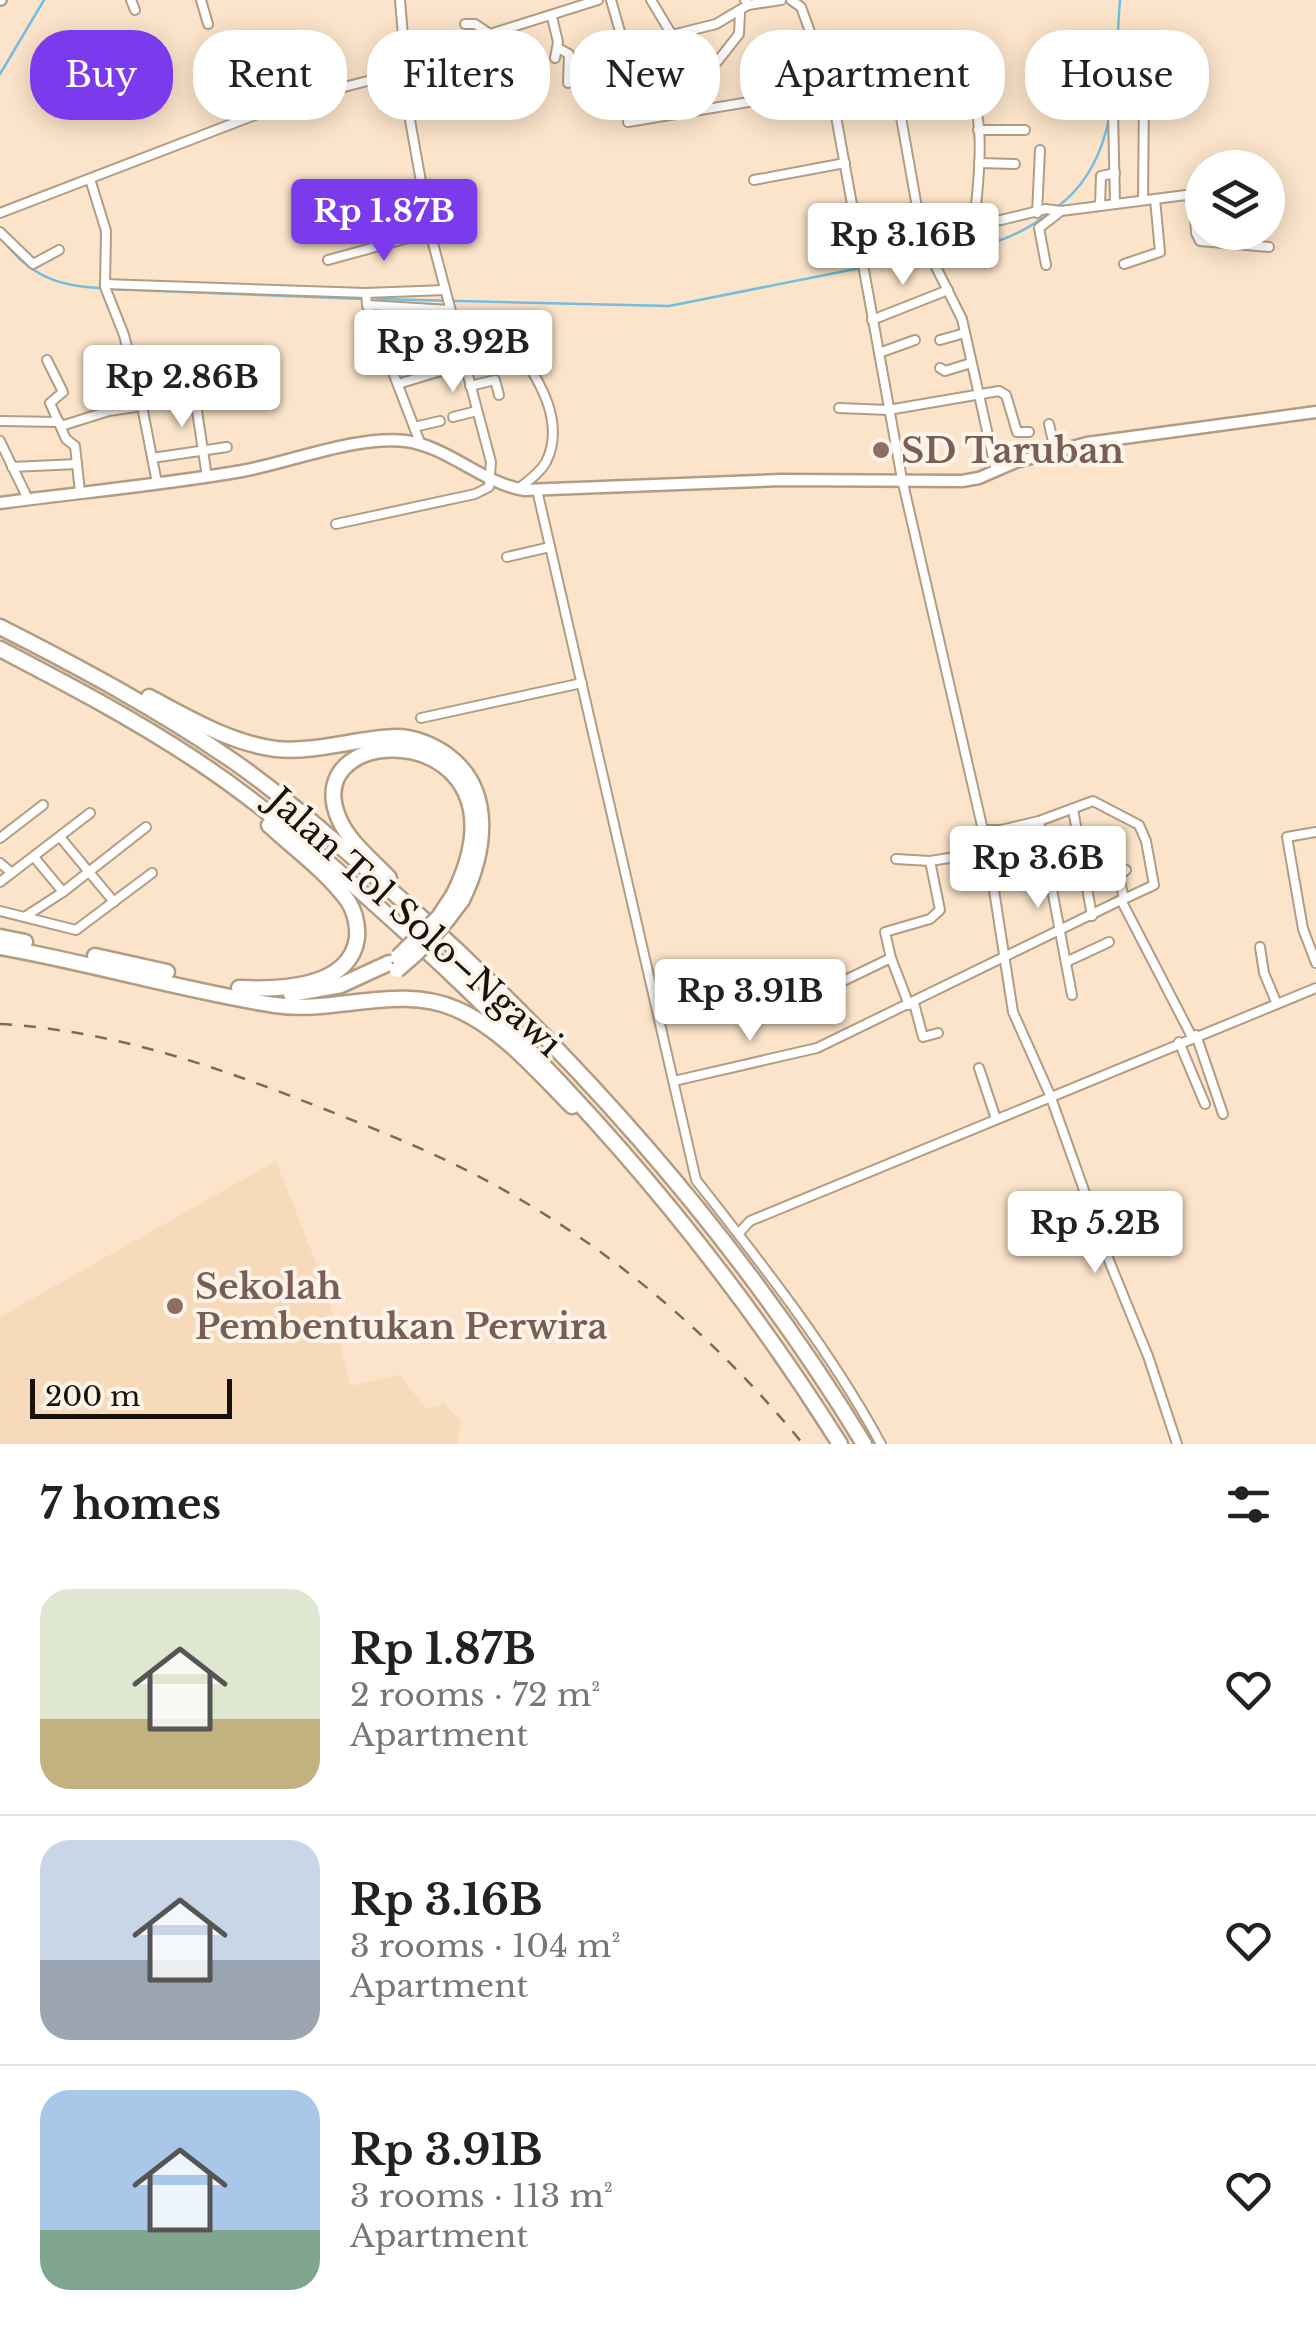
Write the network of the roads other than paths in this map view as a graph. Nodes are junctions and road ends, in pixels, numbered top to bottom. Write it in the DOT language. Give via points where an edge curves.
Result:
graph roads {
  1 [pos="131,0"];
  2 [pos="202,0"];
  3 [pos="400,0"];
  4 [pos="598,0"];
  5 [pos="611,0"];
  6 [pos="651,0"];
  7 [pos="781,0"];
  8 [pos="790,0"];
  9 [pos="744,6"];
  10 [pos="136,10"];
  11 [pos="552,17"];
  12 [pos="208,24"];
  13 [pos="465,24"];
  14 [pos="402,30"];
  15 [pos="484,30"];
  16 [pos="505,30"];
  17 [pos="620,30"];
  18 [pos="668,30"];
  19 [pos="703,30"];
  20 [pos="809,30"];
  21 [pos="558,48"];
  22 [pos="555,58"];
  23 [pos="720,58"];
  24 [pos="367,82"];
  25 [pos="568,83"];
  26 [pos="410,120"];
  27 [pos="639,120"];
  28 [pos="837,120"];
  29 [pos="902,120"];
  30 [pos="976,120"];
  31 [pos="628,122"];
  32 [pos="978,130"];
  33 [pos="1024,130"];
  34 [pos="1040,150"];
  35 [pos="845,163"];
  36 [pos="979,163"];
  37 [pos="1014,164"];
  38 [pos="1115,173"];
  39 [pos="90,179"];
  40 [pos="754,180"];
  41 [pos="1185,197"];
  42 [pos="1142,200"];
  43 [pos="1155,200"];
  44 [pos="1115,204"];
  45 [pos="1100,206"];
  46 [pos="1055,211"];
  47 [pos="0,213"];
  48 [pos="1037,213"];
  49 [pos="974,222"];
  50 [pos="921,229"];
  51 [pos="0,232"];
  52 [pos="430,232"];
  53 [pos="857,234"];
  54 [pos="59,250"];
  55 [pos="328,260"];
  56 [pos="1124,264"];
  57 [pos="1046,265"];
  58 [pos="105,285"];
  59 [pos="948,290"];
  60 [pos="366,299"];
  61 [pos="448,301"];
  62 [pos="872,320"];
  63 [pos="964,334"];
  64 [pos="914,340"];
  65 [pos="940,340"];
  66 [pos="879,353"];
  67 [pos="411,354"];
  68 [pos="388,359"];
  69 [pos="47,360"];
  70 [pos="464,364"];
  71 [pos="971,364"];
  72 [pos="940,368"];
  73 [pos="217,373"];
  74 [pos="192,378"];
  75 [pos="398,384"];
  76 [pos="470,386"];
  77 [pos="138,391"];
  78 [pos="977,394"];
  79 [pos="500,395"];
  80 [pos="142,406"];
  81 [pos="839,408"];
  82 [pos="888,410"];
  83 [pos="477,411"];
  84 [pos="1316,412"];
  85 [pos="452,417"];
  86 [pos="440,421"];
  87 [pos="0,422"];
  88 [pos="60,424"];
  89 [pos="1048,424"];
  90 [pos="414,427"];
  91 [pos="1029,432"];
  92 [pos="0,441"];
  93 [pos="421,445"];
  94 [pos="228,446"];
  95 [pos="204,449"];
  96 [pos="1055,450"];
  97 [pos="152,458"];
  98 [pos="77,464"];
  99 [pos="12,467"];
  100 [pos="996,471"];
  101 [pos="207,476"];
  102 [pos="902,478"];
  103 [pos="492,480"];
  104 [pos="157,484"];
  105 [pos="518,489"];
  106 [pos="537,490"];
  107 [pos="80,492"];
  108 [pos="28,499"];
  109 [pos="0,503"];
  110 [pos="336,524"];
  111 [pos="550,547"];
  112 [pos="506,557"];
  113 [pos="0,627"];
  114 [pos="0,650"];
  115 [pos="48,651"];
  116 [pos="582,682"];
  117 [pos="421,718"];
  118 [pos="161,738"];
  119 [pos="43,806"];
  120 [pos="1072,809"];
  121 [pos="90,813"];
  122 [pos="1039,821"];
  123 [pos="146,828"];
  124 [pos="983,830"];
  125 [pos="1316,832"];
  126 [pos="60,837"];
  127 [pos="0,838"];
  128 [pos="988,852"];
  129 [pos="34,857"];
  130 [pos="896,859"];
  131 [pos="930,860"];
  132 [pos="0,863"];
  133 [pos="1126,870"];
  134 [pos="12,873"];
  135 [pos="152,873"];
  136 [pos="88,874"];
  137 [pos="0,882"];
  138 [pos="63,892"];
  139 [pos="458,897"];
  140 [pos="1122,900"];
  141 [pos="114,902"];
  142 [pos="0,911"];
  143 [pos="26,916"];
  144 [pos="1092,916"];
  145 [pos="1060,931"];
  146 [pos="0,937"];
  147 [pos="1109,942"];
  148 [pos="0,947"];
  149 [pos="1260,947"];
  150 [pos="891,958"];
  151 [pos="1002,960"];
  152 [pos="1066,962"];
  153 [pos="1316,964"];
  154 [pos="488,978"];
  155 [pos="1316,988"];
  156 [pos="242,993"];
  157 [pos="1072,995"];
  158 [pos="812,996"];
  159 [pos="912,1004"];
  160 [pos="1276,1004"];
  161 [pos="938,1033"];
  162 [pos="1194,1036"];
  163 [pos="1179,1042"];
  164 [pos="979,1068"];
  165 [pos="674,1081"];
  166 [pos="1050,1095"];
  167 [pos="1205,1104"];
  168 [pos="1224,1114"];
  169 [pos="996,1120"];
  170 [pos="658,1191"];
  171 [pos="739,1233"];
  172 [pos="840,1444"];
  173 [pos="864,1444"];
  174 [pos="881,1444"];
  175 [pos="1177,1444"];
  1 -- 10 [label="street"];
  2 -- 12 [label="street"];
  3 -- 14 [label="street"];
  4 -- 11 [label="street"];
  5 -- 17 [label="street"];
  6 -- 18 [label="street"];
  7 -- 9 [label="street"];
  8 -- 20 [label="street"];
  9 -- 19 [label="street"];
  9 -- 23 [label="street" via="739,34"];
  11 -- 16 [label="street"];
  11 -- 21 [label="street"];
  13 -- 15 [label="street"];
  21 -- 22 [label="street"];
  21 -- 25 [label="street" via="569,54"];
  24 -- 39 [label="street" via="294,100"];
  26 -- 52 [label="street"];
  27 -- 31 [label="street"];
  28 -- 35 [label="street"];
  29 -- 50 [label="street"];
  30 -- 32 [label="street"];
  32 -- 33 [label="street"];
  32 -- 36 [label="street"];
  34 -- 48 [label="street"];
  35 -- 40 [label="street"];
  35 -- 53 [label="street"];
  36 -- 37 [label="street"];
  36 -- 49 [label="street"];
  38 -- 42 [label="street" via="1114,110 1144,97"];
  38 -- 44 [label="street"];
  38 -- 45 [label="street" via="1101,176"];
  39 -- 47 [label="street"];
  39 -- 58 [label="street" via="106,231"];
  41 -- 43 [label="street"];
  42 -- 43 [label="street"];
  42 -- 44 [label="street"];
  43 -- 56 [label="street" via="1160,252"];
  44 -- 45 [label="street"];
  45 -- 46 [label="street"];
  46 -- 48 [label="street"];
  46 -- 57 [label="street" via="1039,228"];
  48 -- 49 [label="street"];
  49 -- 50 [label="street"];
  50 -- 53 [label="street"];
  50 -- 59 [label="street"];
  51 -- 54 [label="street" via="33,264"];
  52 -- 55 [label="street"];
  52 -- 61 [label="street"];
  53 -- 62 [label="street"];
  58 -- 60 [label="street"];
  58 -- 77 [label="street"];
  59 -- 62 [label="street"];
  59 -- 63 [label="street"];
  60 -- 61 [label="street"];
  60 -- 61 [label="street"];
  60 -- 68 [label="street"];
  61 -- 70 [label="street"];
  62 -- 66 [label="street"];
  63 -- 65 [label="street"];
  63 -- 71 [label="street"];
  64 -- 66 [label="street"];
  66 -- 82 [label="street"];
  67 -- 68 [label="street"];
  68 -- 75 [label="street"];
  69 -- 88 [label="street" via="63,392 50,403"];
  70 -- 75 [label="street"];
  70 -- 76 [label="street"];
  70 -- 105 [label="street" via="520,352 547,399 547,460"];
  71 -- 72 [label="street"];
  71 -- 78 [label="street"];
  73 -- 74 [label="street"];
  74 -- 77 [label="street"];
  74 -- 95 [label="street"];
  75 -- 90 [label="street"];
  76 -- 79 [label="street" via="496,380"];
  76 -- 83 [label="street"];
  77 -- 80 [label="street"];
  78 -- 82 [label="street"];
  78 -- 91 [label="street" via="1004,392 1016,432"];
  78 -- 100 [label="street"];
  80 -- 88 [label="street"];
  80 -- 97 [label="street"];
  81 -- 82 [label="street"];
  82 -- 102 [label="street"];
  83 -- 85 [label="street"];
  83 -- 103 [label="street"];
  84 -- 96 [label="main road"];
  86 -- 90 [label="street"];
  87 -- 88 [label="street"];
  88 -- 98 [label="street" via="75,446"];
  89 -- 96 [label="street"];
  90 -- 93 [label="street"];
  92 -- 99 [label="street"];
  93 -- 101 [label="main road" via="354,446"];
  93 -- 103 [label="main road"];
  94 -- 95 [label="street"];
  95 -- 97 [label="street"];
  95 -- 101 [label="street"];
  96 -- 100 [label="main road"];
  97 -- 104 [label="street"];
  98 -- 99 [label="street"];
  98 -- 107 [label="street"];
  99 -- 108 [label="street"];
  100 -- 102 [label="main road" via="969,480"];
  101 -- 104 [label="main road"];
  102 -- 106 [label="main road"];
  102 -- 124 [label="street"];
  103 -- 105 [label="main road"];
  103 -- 110 [label="street" via="476,494"];
  104 -- 107 [label="main road"];
  105 -- 106 [label="main road"];
  106 -- 111 [label="street"];
  107 -- 108 [label="main road"];
  108 -- 109 [label="main road"];
  111 -- 112 [label="street"];
  111 -- 116 [label="street"];
  113 -- 115 [label="highway, Jalan Tol Solo–Ngawi"];
  114 -- 118 [label="highway, Jalan Tol Solo–Ngawi"];
  115 -- 139 [label="highway" via="252,744 298,750 396,737 437,748 463,771 481,807 482,841 470,884"];
  115 -- 154 [label="highway, Jalan Tol Solo–Ngawi" via="237,764"];
  116 -- 117 [label="street"];
  116 -- 165 [label="street"];
  118 -- 156 [label="highway" via="263,819 337,888 356,915 356,944 341,968 302,985"];
  118 -- 170 [label="highway, Jalan Tol Solo–Ngawi" via="283,826 473,992"];
  119 -- 127 [label="street"];
  120 -- 122 [label="street"];
  120 -- 140 [label="street" via="1093,801 1140,828 1154,883"];
  120 -- 144 [label="street"];
  121 -- 126 [label="street"];
  122 -- 124 [label="street"];
  122 -- 145 [label="street"];
  123 -- 136 [label="street"];
  124 -- 128 [label="street"];
  125 -- 153 [label="street" via="1287,837"];
  126 -- 129 [label="street"];
  126 -- 136 [label="street"];
  128 -- 131 [label="street"];
  128 -- 151 [label="street"];
  129 -- 134 [label="street"];
  129 -- 138 [label="street"];
  130 -- 131 [label="street"];
  131 -- 150 [label="street" via="939,913 885,932"];
  132 -- 134 [label="street"];
  133 -- 140 [label="street" via="1119,878"];
  134 -- 137 [label="street"];
  135 -- 141 [label="street"];
  136 -- 138 [label="street"];
  136 -- 141 [label="street"];
  138 -- 143 [label="street"];
  139 -- 154 [label="highway" via="472,832 468,800 455,778 438,761 408,749 358,757 341,774 334,795 346,833"];
  139 -- 156 [label="highway, bridge" via="393,966 311,992"];
  140 -- 144 [label="street"];
  140 -- 162 [label="street"];
  141 -- 143 [label="street" via="76,930"];
  142 -- 143 [label="street"];
  144 -- 145 [label="street"];
  145 -- 151 [label="street"];
  145 -- 152 [label="street"];
  146 -- 156 [label="highway"];
  147 -- 152 [label="street"];
  148 -- 156 [label="highway"];
  149 -- 160 [label="street"];
  150 -- 158 [label="street"];
  150 -- 159 [label="street"];
  151 -- 159 [label="street"];
  151 -- 166 [label="street" via="1013,1012"];
  152 -- 157 [label="street"];
  154 -- 173 [label="highway, Jalan Tol Solo–Ngawi" via="698,1206"];
  155 -- 160 [label="street"];
  156 -- 170 [label="highway" via="304,1008 402,998 453,1008 524,1060"];
  159 -- 161 [label="street" via="924,1037"];
  159 -- 165 [label="street" via="820,1047"];
  160 -- 162 [label="street"];
  162 -- 163 [label="street"];
  162 -- 168 [label="street"];
  163 -- 166 [label="street"];
  163 -- 167 [label="street"];
  164 -- 169 [label="street"];
  165 -- 171 [label="street" via="696,1180"];
  166 -- 169 [label="street"];
  166 -- 175 [label="street"];
  169 -- 171 [label="street" via="750,1221"];
  170 -- 172 [label="highway, Jalan Tol Solo–Ngawi" via="755,1316"];
  171 -- 174 [label="street"];
}
